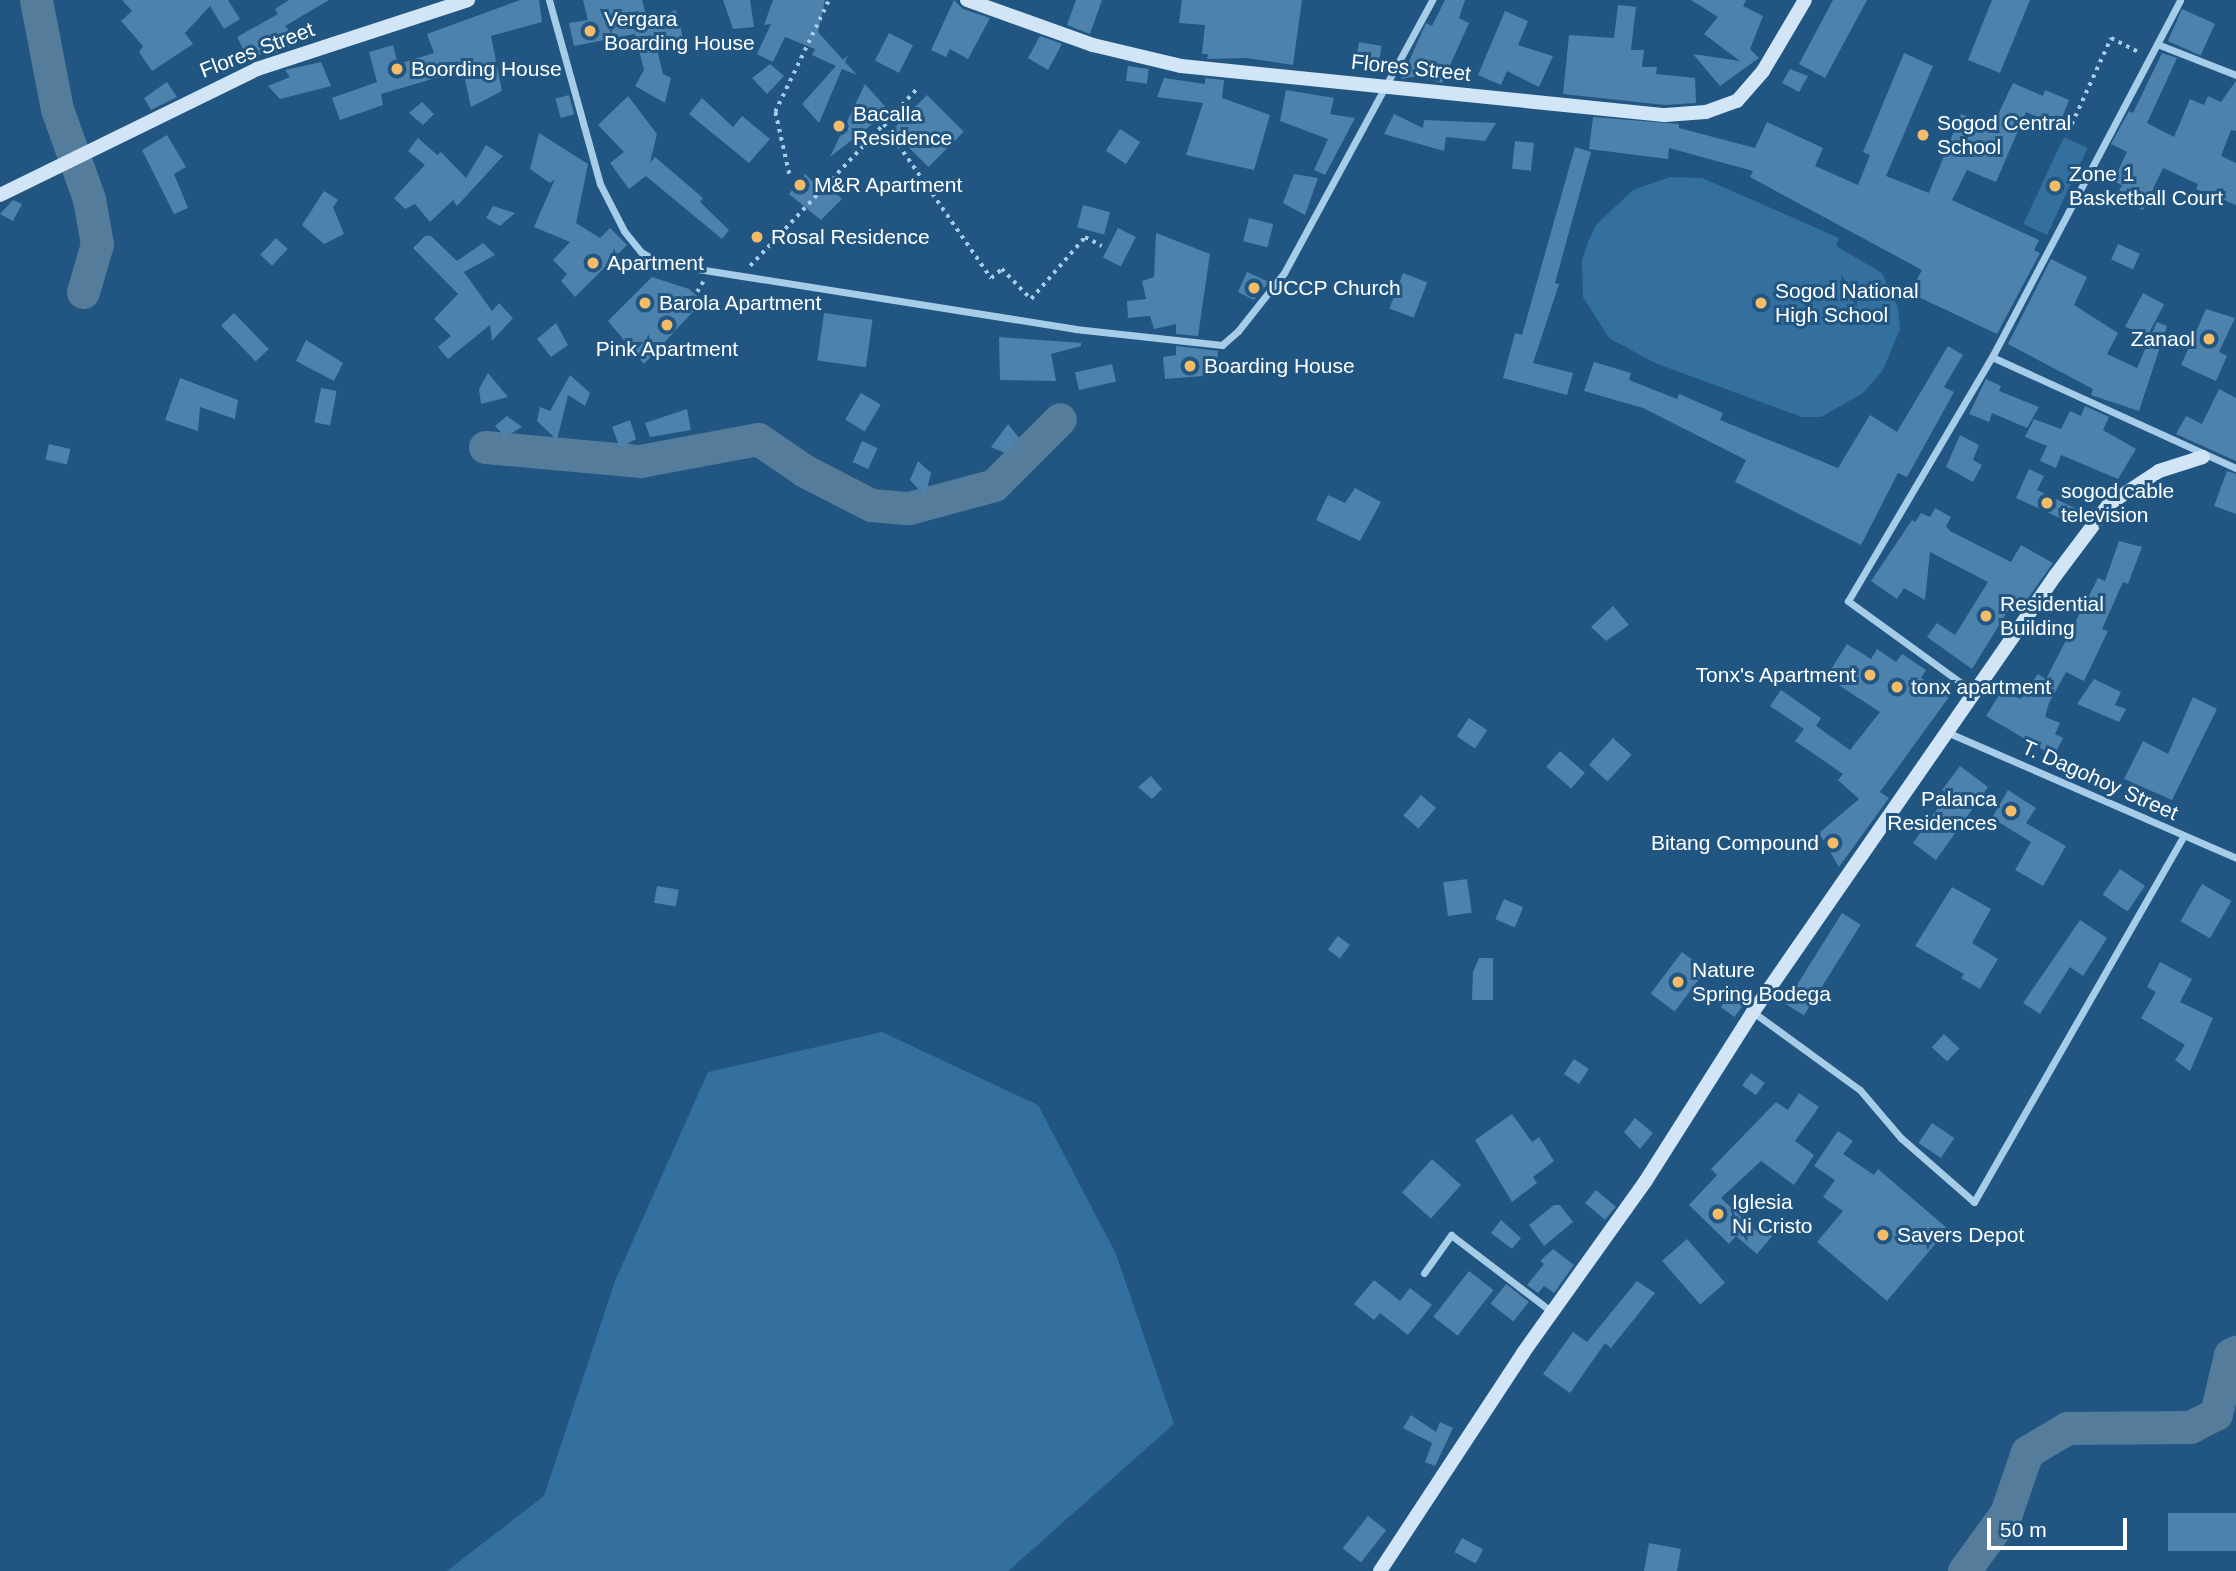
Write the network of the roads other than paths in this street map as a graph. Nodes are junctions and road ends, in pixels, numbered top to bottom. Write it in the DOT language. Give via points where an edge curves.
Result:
graph roads {
  1 [pos="468,0"];
  2 [pos="549,0"];
  3 [pos="967,0"];
  4 [pos="1432,0"];
  5 [pos="1805,0"];
  6 [pos="2180,0"];
  7 [pos="2157,44"];
  8 [pos="2236,75"];
  9 [pos="1382,86"];
  10 [pos="0,195"];
  11 [pos="1992,356"];
  12 [pos="2203,457"];
  13 [pos="2236,468"];
  14 [pos="1976,694"];
  15 [pos="1949,733"];
  16 [pos="2184,836"];
  17 [pos="2236,858"];
  18 [pos="1753,1012"];
  19 [pos="1424,1273"];
  20 [pos="1552,1313"];
  21 [pos="1380,1571"];
  1 -- 10 [label="street, Flores Street" via="257,69"];
  2 -- 9 [label="street" via="600,184 624,231 641,252 660,263 739,278 1075,330 1222,345 1284,273"];
  3 -- 9 [label="street, Flores Street" via="1093,45 1181,66"];
  4 -- 9 [label="street"];
  5 -- 9 [label="street, Flores Street" via="1763,71 1737,101 1706,112 1665,115"];
  6 -- 7 [label="street"];
  7 -- 8 [label="street"];
  7 -- 11 [label="street"];
  11 -- 12 [label="street"];
  11 -- 14 [label="street" via="1848,601"];
  12 -- 13 [label="street"];
  12 -- 14 [label="street" via="2159,471 2109,504"];
  14 -- 15 [label="street"];
  15 -- 16 [label="street, T. Dagohoy Street"];
  15 -- 18 [label="street"];
  16 -- 17 [label="street, T. Dagohoy Street"];
  16 -- 18 [label="street" via="1974,1202 1901,1138 1860,1090"];
  18 -- 20 [label="street" via="1644,1182"];
  19 -- 20 [label="street" via="1451,1235"];
  20 -- 21 [label="street"];
}
